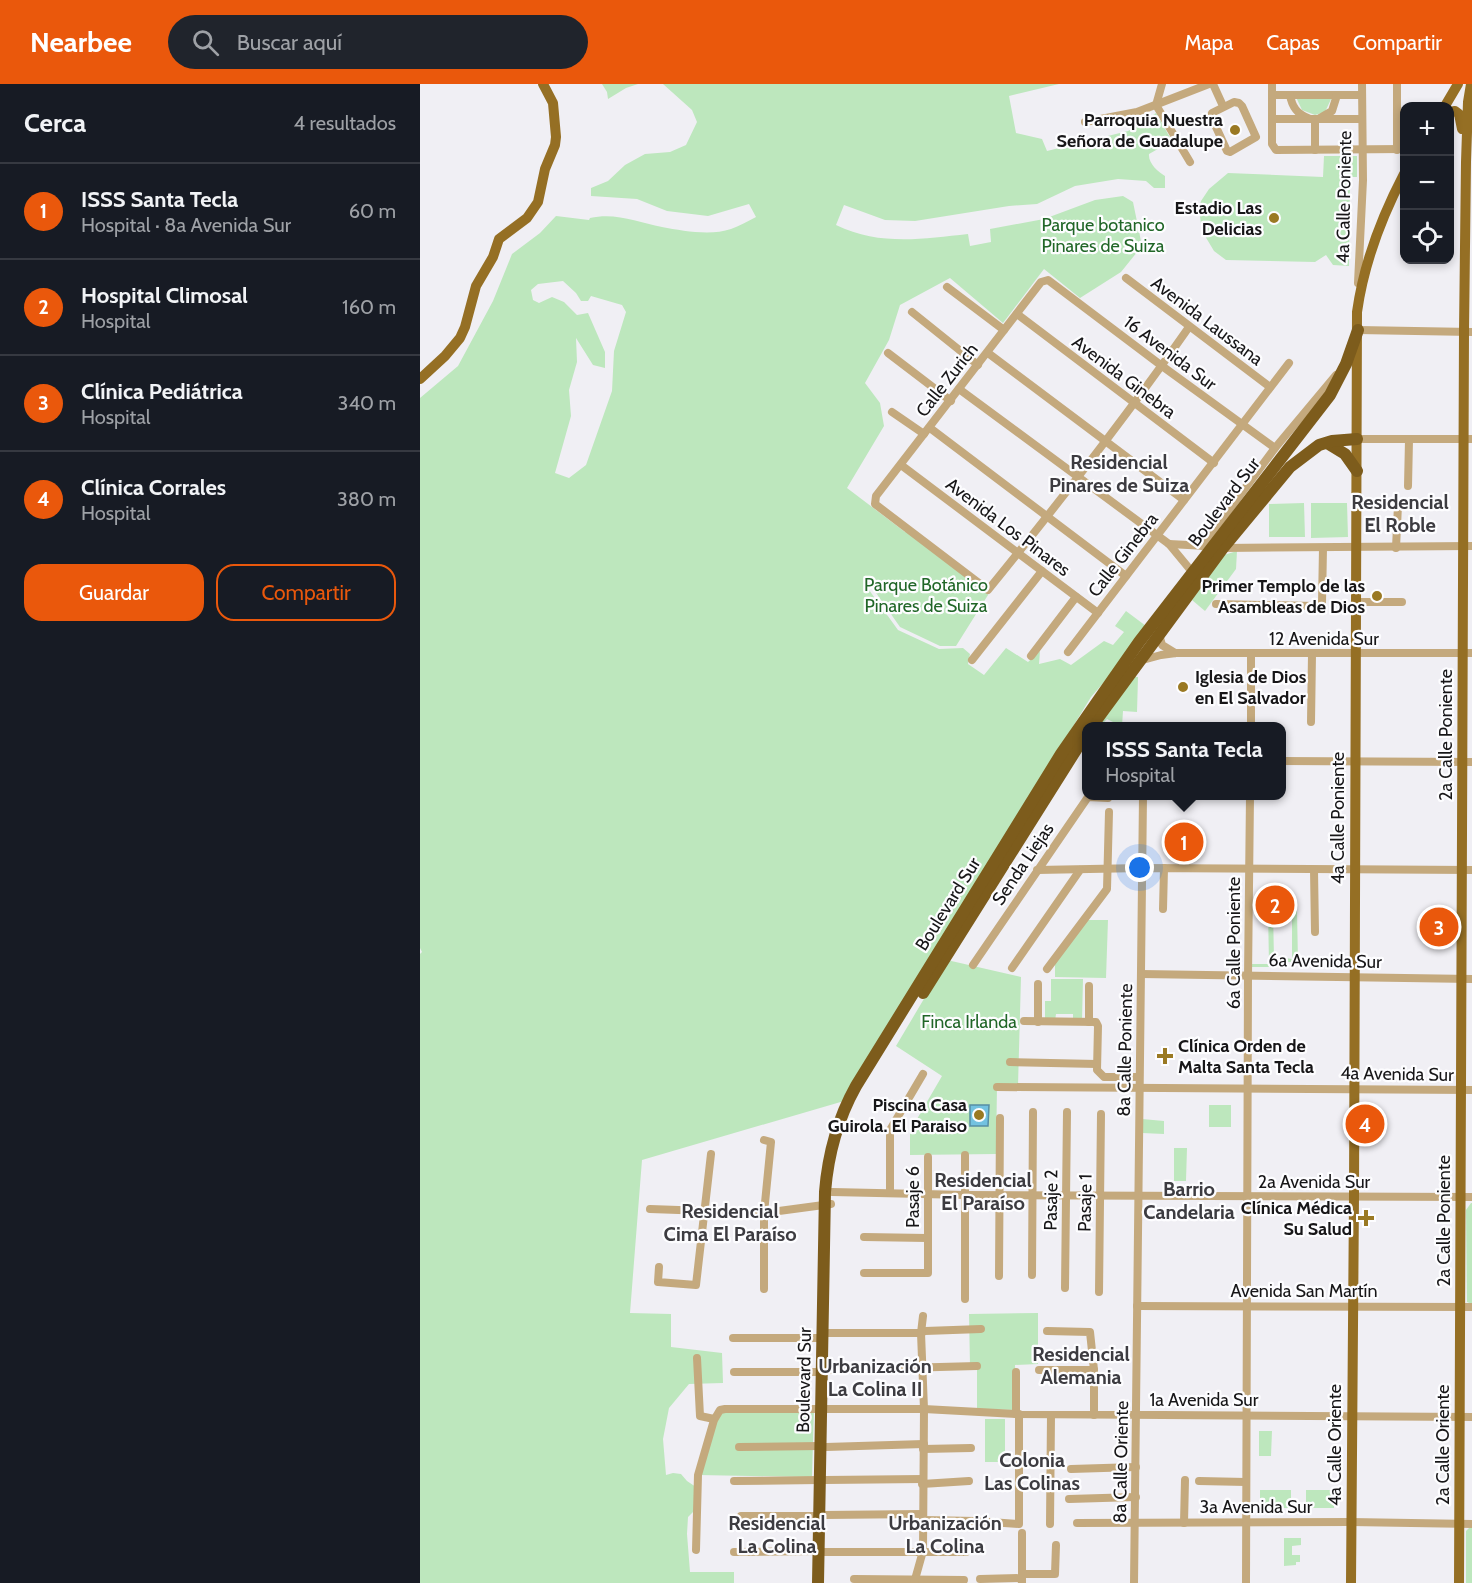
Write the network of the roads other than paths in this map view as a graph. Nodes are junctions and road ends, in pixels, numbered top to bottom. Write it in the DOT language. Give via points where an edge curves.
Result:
graph roads {
  1 [pos="543,84"];
  2 [pos="1161,84"];
  3 [pos="1211,84"];
  4 [pos="1272,84"];
  5 [pos="1362,84"];
  6 [pos="1397,84"];
  7 [pos="1458,84"];
  8 [pos="1472,84"];
  9 [pos="1272,95"];
  10 [pos="1290,95"];
  11 [pos="1337,95"];
  12 [pos="1362,95"];
  13 [pos="1447,102"];
  14 [pos="1156,105"];
  15 [pos="1223,106"];
  16 [pos="1454,112"];
  17 [pos="1272,119"];
  18 [pos="1315,119"];
  19 [pos="1362,119"];
  20 [pos="1084,122"];
  21 [pos="1400,134"];
  22 [pos="1315,150"];
  23 [pos="1363,150"];
  24 [pos="1400,150"];
  25 [pos="1190,162"];
  26 [pos="1466,162"];
  27 [pos="1469,175"];
  28 [pos="1400,182"];
  29 [pos="1469,226"];
  30 [pos="1126,278"];
  31 [pos="1469,279"];
  32 [pos="1048,280"];
  33 [pos="946,287"];
  34 [pos="912,312"];
  35 [pos="1357,312"];
  36 [pos="1017,314"];
  37 [pos="1189,327"];
  38 [pos="1004,330"];
  39 [pos="1358,330"];
  40 [pos="1468,332"];
  41 [pos="888,353"];
  42 [pos="988,353"];
  43 [pos="1289,363"];
  44 [pos="978,365"];
  45 [pos="1162,366"];
  46 [pos="1345,368"];
  47 [pos="420,379"];
  48 [pos="1270,387"];
  49 [pos="1468,387"];
  50 [pos="959,389"];
  51 [pos="951,401"];
  52 [pos="1134,404"];
  53 [pos="892,412"];
  54 [pos="1242,425"];
  55 [pos="927,431"];
  56 [pos="1357,439"];
  57 [pos="1468,439"];
  58 [pos="1105,440"];
  59 [pos="1409,440"];
  60 [pos="1327,443"];
  61 [pos="1291,444"];
  62 [pos="1275,448"];
  63 [pos="1214,463"];
  64 [pos="901,465"];
  65 [pos="1357,471"];
  66 [pos="1077,476"];
  67 [pos="1408,486"];
  68 [pos="1468,494"];
  69 [pos="1184,500"];
  70 [pos="1398,505"];
  71 [pos="1047,516"];
  72 [pos="1239,527"];
  73 [pos="1157,536"];
  74 [pos="1169,544"];
  75 [pos="1468,546"];
  76 [pos="1212,547"];
  77 [pos="1257,547"];
  78 [pos="1323,548"];
  79 [pos="1356,548"];
  80 [pos="1396,548"];
  81 [pos="1017,554"];
  82 [pos="1042,571"];
  83 [pos="1193,573"];
  84 [pos="1126,576"];
  85 [pos="1076,597"];
  86 [pos="1356,602"];
  87 [pos="1402,602"];
  88 [pos="1216,604"];
  89 [pos="1098,613"];
  90 [pos="1159,634"];
  91 [pos="1068,652"];
  92 [pos="1176,653"];
  93 [pos="1467,653"];
  94 [pos="1251,654"];
  95 [pos="1312,654"];
  96 [pos="1356,654"];
  97 [pos="1031,656"];
  98 [pos="972,660"];
  99 [pos="1138,662"];
  100 [pos="1083,722"];
  101 [pos="1095,722"];
  102 [pos="1251,722"];
  103 [pos="1311,722"];
  104 [pos="1082,724"];
  105 [pos="1082,740"];
  106 [pos="1286,761"];
  107 [pos="1354,761"];
  108 [pos="1467,761"];
  109 [pos="1086,800"];
  110 [pos="1143,800"];
  111 [pos="1250,800"];
  112 [pos="1109,812"];
  113 [pos="1142,868"];
  114 [pos="1164,868"];
  115 [pos="1107,869"];
  116 [pos="1250,869"];
  117 [pos="1037,870"];
  118 [pos="1080,870"];
  119 [pos="1314,870"];
  120 [pos="1354,870"];
  121 [pos="1467,870"];
  122 [pos="1163,909"];
  123 [pos="1315,932"];
  124 [pos="973,965"];
  125 [pos="1012,968"];
  126 [pos="1047,969"];
  127 [pos="1141,974"];
  128 [pos="1248,976"];
  129 [pos="1354,976"];
  130 [pos="1467,979"];
  131 [pos="1038,984"];
  132 [pos="1089,986"];
  133 [pos="1024,1022"];
  134 [pos="1038,1022"];
  135 [pos="1089,1022"];
  136 [pos="1010,1062"];
  137 [pos="1098,1064"];
  138 [pos="923,1074"];
  139 [pos="1138,1077"];
  140 [pos="997,1087"];
  141 [pos="1138,1088"];
  142 [pos="1353,1088"];
  143 [pos="1248,1089"];
  144 [pos="1467,1090"];
  145 [pos="1033,1112"];
  146 [pos="1067,1112"];
  147 [pos="1101,1114"];
  148 [pos="1000,1118"];
  149 [pos="764,1140"];
  150 [pos="711,1154"];
  151 [pos="965,1155"];
  152 [pos="928,1157"];
  153 [pos="890,1193"];
  154 [pos="928,1193"];
  155 [pos="999,1194"];
  156 [pos="1033,1194"];
  157 [pos="1066,1194"];
  158 [pos="1100,1194"];
  159 [pos="966,1195"];
  160 [pos="1137,1195"];
  161 [pos="1247,1197"];
  162 [pos="1354,1197"];
  163 [pos="1466,1197"];
  164 [pos="829,1200"];
  165 [pos="650,1209"];
  166 [pos="704,1211"];
  167 [pos="764,1213"];
  168 [pos="864,1237"];
  169 [pos="927,1238"];
  170 [pos="659,1267"];
  171 [pos="864,1273"];
  172 [pos="1032,1275"];
  173 [pos="999,1276"];
  174 [pos="1065,1288"];
  175 [pos="764,1289"];
  176 [pos="1099,1292"];
  177 [pos="965,1299"];
  178 [pos="1137,1306"];
  179 [pos="1246,1306"];
  180 [pos="1352,1306"];
  181 [pos="1466,1307"];
  182 [pos="923,1316"];
  183 [pos="981,1329"];
  184 [pos="1047,1331"];
  185 [pos="921,1333"];
  186 [pos="825,1336"];
  187 [pos="733,1338"];
  188 [pos="697,1358"];
  189 [pos="977,1366"];
  190 [pos="922,1367"];
  191 [pos="1039,1370"];
  192 [pos="1094,1370"];
  193 [pos="825,1371"];
  194 [pos="734,1372"];
  195 [pos="1016,1372"];
  196 [pos="824,1408"];
  197 [pos="924,1408"];
  198 [pos="1018,1414"];
  199 [pos="1136,1414"];
  200 [pos="1051,1415"];
  201 [pos="1094,1415"];
  202 [pos="1246,1415"];
  203 [pos="1351,1416"];
  204 [pos="1460,1417"];
  205 [pos="1472,1417"];
  206 [pos="714,1419"];
  207 [pos="823,1446"];
  208 [pos="923,1446"];
  209 [pos="740,1447"];
  210 [pos="970,1448"];
  211 [pos="1136,1467"];
  212 [pos="1071,1469"];
  213 [pos="822,1480"];
  214 [pos="1185,1480"];
  215 [pos="734,1481"];
  216 [pos="969,1481"];
  217 [pos="922,1482"];
  218 [pos="1198,1482"];
  219 [pos="1246,1482"];
  220 [pos="1136,1497"];
  221 [pos="1069,1499"];
  222 [pos="821,1515"];
  223 [pos="741,1516"];
  224 [pos="923,1517"];
  225 [pos="1184,1522"];
  226 [pos="1351,1522"];
  227 [pos="1077,1523"];
  228 [pos="1135,1523"];
  229 [pos="1246,1523"];
  230 [pos="1050,1524"];
  231 [pos="1460,1524"];
  232 [pos="1472,1524"];
  233 [pos="1022,1533"];
  234 [pos="1056,1545"];
  235 [pos="696,1550"];
  236 [pos="820,1551"];
  237 [pos="923,1551"];
  238 [pos="734,1552"];
  239 [pos="966,1552"];
  240 [pos="1022,1578"];
  241 [pos="854,1579"];
  242 [pos="980,1579"];
  243 [pos="964,1580"];
  244 [pos="914,1582"];
  245 [pos="818,1583"];
  246 [pos="824,1583"];
  247 [pos="1134,1583"];
  248 [pos="1246,1583"];
  249 [pos="1351,1583"];
  250 [pos="1459,1583"];
  1 -- 47 [label="main road" via="553,103 556,137 538,202 527,218 499,238 476,286 460,338"];
  2 -- 14 [label="street"];
  3 -- 14 [label="street"];
  3 -- 15 [label="street"];
  4 -- 9 [label="street"];
  5 -- 12 [label="street, 4a Calle Poniente"];
  6 -- 21 [label="street"];
  7 -- 13 [label="main road"];
  8 -- 26 [label="main road"];
  9 -- 10 [label="street"];
  9 -- 17 [label="street"];
  10 -- 11 [label="street"];
  10 -- 18 [label="street" via="1296,111"];
  11 -- 12 [label="street"];
  11 -- 18 [label="street" via="1332,111"];
  12 -- 19 [label="street, 4a Calle Poniente"];
  14 -- 20 [label="street"];
  14 -- 25 [label="street"];
  15 -- 15 [label="street" via="1239,103 1256,136 1232,152 1227,151 1211,119"];
  16 -- 26 [label="main road" via="1461,116"];
  17 -- 18 [label="street"];
  17 -- 22 [label="street" via="1272,144 1276,150"];
  18 -- 19 [label="street"];
  18 -- 22 [label="street"];
  19 -- 23 [label="street, 4a Calle Poniente"];
  22 -- 23 [label="street"];
  23 -- 24 [label="street"];
  23 -- 35 [label="street, 4a Calle Poniente"];
  26 -- 27 [label="main road, 2a Calle Poniente"];
  27 -- 29 [label="main road, 2a Calle Poniente"];
  28 -- 35 [label="main road, 4a Calle Poniente" via="1367,259"];
  29 -- 31 [label="main road, 2a Calle Poniente"];
  30 -- 37 [label="street, Avenida Laussana"];
  31 -- 40 [label="main road, 2a Calle Poniente"];
  32 -- 36 [label="street, Calle Zurich" via="1041,282"];
  32 -- 45 [label="street, 16 Avenida Sur"];
  33 -- 38 [label="street"];
  34 -- 44 [label="street"];
  35 -- 39 [label="main road, 4a Calle Poniente"];
  36 -- 38 [label="street, Calle Zurich"];
  36 -- 52 [label="street, Avenida Ginebra"];
  37 -- 45 [label="street"];
  37 -- 48 [label="street, Avenida Laussana"];
  38 -- 42 [label="street, Calle Zurich"];
  39 -- 40 [label="street"];
  39 -- 46 [label="highway, Boulevard Sur"];
  39 -- 56 [label="main road, 4a Calle Poniente"];
  40 -- 49 [label="main road, 2a Calle Poniente"];
  41 -- 51 [label="street"];
  42 -- 44 [label="street, Calle Zurich"];
  42 -- 58 [label="street"];
  43 -- 48 [label="street, Calle Ginebra"];
  44 -- 50 [label="street, Calle Zurich"];
  45 -- 52 [label="street"];
  45 -- 54 [label="street, 16 Avenida Sur"];
  46 -- 61 [label="highway, Boulevard Sur" via="1330,395"];
  46 -- 62 [label="street" via="1339,370"];
  48 -- 54 [label="street, Calle Ginebra"];
  49 -- 57 [label="main road, 2a Calle Poniente"];
  50 -- 51 [label="street, Calle Zurich"];
  50 -- 66 [label="street"];
  51 -- 55 [label="street, Calle Zurich"];
  52 -- 58 [label="street"];
  52 -- 63 [label="street, Avenida Ginebra"];
  53 -- 55 [label="street"];
  54 -- 62 [label="street, 16 Avenida Sur"];
  54 -- 63 [label="street, Calle Ginebra"];
  55 -- 64 [label="street, Calle Zurich"];
  55 -- 71 [label="street"];
  56 -- 59 [label="street"];
  56 -- 60 [label="highway, Boulevard Sur"];
  56 -- 65 [label="main road, 4a Calle Poniente"];
  57 -- 59 [label="street"];
  57 -- 68 [label="main road, 2a Calle Poniente"];
  58 -- 66 [label="street"];
  58 -- 69 [label="street"];
  59 -- 67 [label="street"];
  60 -- 65 [label="highway" via="1345,454"];
  60 -- 72 [label="highway, Boulevard Sur" via="1296,460"];
  61 -- 62 [label="highway"];
  61 -- 76 [label="highway, Boulevard Sur"];
  62 -- 76 [label="street"];
  63 -- 69 [label="street, Calle Ginebra"];
  64 -- 81 [label="street, Avenida Los Pinares"];
  64 -- 81 [label="street, Calle Zurich" via="876,496 875,504 988,590"];
  65 -- 79 [label="main road, 4a Calle Poniente"];
  66 -- 71 [label="street"];
  66 -- 73 [label="street"];
  68 -- 75 [label="main road, 2a Calle Poniente"];
  69 -- 73 [label="street, Calle Ginebra"];
  70 -- 80 [label="street"];
  71 -- 81 [label="street"];
  71 -- 84 [label="street"];
  72 -- 76 [label="highway, Boulevard Sur"];
  72 -- 77 [label="street" via="1242,540"];
  73 -- 74 [label="street"];
  73 -- 84 [label="street, Calle Ginebra"];
  74 -- 76 [label="street"];
  74 -- 83 [label="street"];
  75 -- 80 [label="street"];
  75 -- 93 [label="main road, 2a Calle Poniente"];
  76 -- 77 [label="street"];
  76 -- 83 [label="highway, Boulevard Sur"];
  76 -- 90 [label="highway, Boulevard Sur" via="1211,563"];
  77 -- 78 [label="street"];
  78 -- 79 [label="street"];
  78 -- 88 [label="street" via="1322,603"];
  79 -- 80 [label="street"];
  79 -- 86 [label="main road, 4a Calle Poniente"];
  81 -- 82 [label="street, Avenida Los Pinares"];
  82 -- 85 [label="street, Avenida Los Pinares"];
  82 -- 98 [label="street"];
  83 -- 100 [label="highway, Boulevard Sur"];
  84 -- 89 [label="street, Calle Ginebra"];
  85 -- 89 [label="street, Avenida Los Pinares"];
  85 -- 97 [label="street"];
  86 -- 87 [label="street"];
  86 -- 96 [label="main road, 4a Calle Poniente"];
  89 -- 91 [label="street, Calle Ginebra"];
  90 -- 92 [label="street" via="1162,645"];
  90 -- 99 [label="highway, Boulevard Sur"];
  92 -- 94 [label="street, 12 Avenida Sur"];
  92 -- 99 [label="street, 12 Avenida Sur"];
  93 -- 96 [label="street, 12 Avenida Sur"];
  93 -- 108 [label="main road, 2a Calle Poniente"];
  94 -- 95 [label="street, 12 Avenida Sur"];
  94 -- 102 [label="street"];
  95 -- 96 [label="street, 12 Avenida Sur"];
  95 -- 103 [label="street"];
  96 -- 107 [label="main road, 4a Calle Poniente"];
  99 -- 101 [label="highway, Boulevard Sur"];
  104 -- 164 [label="highway, Boulevard Sur" via="856,1086 834,1134 828,1160"];
  105 -- 164 [label="highway, Boulevard Sur" via="859,1097 839,1143"];
  106 -- 107 [label="street"];
  107 -- 108 [label="street"];
  107 -- 120 [label="main road, 4a Calle Poniente"];
  108 -- 121 [label="main road, 2a Calle Poniente"];
  109 -- 117 [label="street, Senda Liejas"];
  110 -- 113 [label="street, 8a Calle Poniente"];
  111 -- 116 [label="street, 6a Calle Poniente"];
  112 -- 115 [label="street"];
  113 -- 114 [label="street"];
  113 -- 115 [label="street"];
  113 -- 127 [label="street, 8a Calle Poniente"];
  114 -- 116 [label="street"];
  114 -- 122 [label="street"];
  115 -- 118 [label="street"];
  115 -- 126 [label="street" via="1107,889"];
  116 -- 119 [label="street"];
  116 -- 128 [label="street, 6a Calle Poniente"];
  117 -- 118 [label="street"];
  117 -- 124 [label="street, Senda Liejas"];
  118 -- 125 [label="street"];
  119 -- 120 [label="street"];
  119 -- 123 [label="street"];
  120 -- 121 [label="street"];
  120 -- 129 [label="main road, 4a Calle Poniente"];
  121 -- 130 [label="main road, 2a Calle Poniente"];
  127 -- 128 [label="street, 6a Avenida Sur"];
  127 -- 139 [label="street, 8a Calle Poniente"];
  128 -- 129 [label="street, 6a Avenida Sur"];
  128 -- 143 [label="street, 6a Calle Poniente"];
  129 -- 130 [label="street, 6a Avenida Sur"];
  129 -- 142 [label="main road, 4a Calle Poniente"];
  130 -- 144 [label="main road, 2a Calle Poniente"];
  131 -- 134 [label="street"];
  132 -- 135 [label="street"];
  133 -- 134 [label="street"];
  134 -- 135 [label="street"];
  135 -- 137 [label="street" via="1098,1026"];
  136 -- 137 [label="street"];
  137 -- 139 [label="street" via="1098,1072 1104,1077"];
  138 -- 153 [label="street" via="890,1130"];
  139 -- 141 [label="street, 8a Calle Poniente"];
  140 -- 141 [label="street, 4a Avenida Sur"];
  141 -- 143 [label="street, 4a Avenida Sur"];
  141 -- 160 [label="street, 8a Calle Poniente"];
  142 -- 143 [label="street, 4a Avenida Sur"];
  142 -- 144 [label="street, 4a Avenida Sur"];
  142 -- 162 [label="main road, 4a Calle Poniente"];
  143 -- 161 [label="street, 6a Calle Poniente"];
  144 -- 163 [label="main road, 2a Calle Poniente"];
  145 -- 156 [label="street"];
  146 -- 157 [label="street, Pasaje 2"];
  147 -- 158 [label="street, Pasaje 1"];
  148 -- 155 [label="street"];
  149 -- 167 [label="street" via="771,1142"];
  150 -- 166 [label="street"];
  151 -- 159 [label="street"];
  152 -- 154 [label="street, Pasaje 6"];
  153 -- 154 [label="street, 2a Avenida Sur"];
  153 -- 164 [label="street, 2a Avenida Sur"];
  154 -- 159 [label="street, 2a Avenida Sur"];
  154 -- 169 [label="street, Pasaje 6"];
  155 -- 156 [label="street, 2a Avenida Sur"];
  155 -- 159 [label="street, 2a Avenida Sur"];
  155 -- 173 [label="street"];
  156 -- 157 [label="street, 2a Avenida Sur"];
  156 -- 172 [label="street"];
  157 -- 158 [label="street, 2a Avenida Sur"];
  157 -- 174 [label="street, Pasaje 2"];
  158 -- 160 [label="street, 2a Avenida Sur"];
  158 -- 176 [label="street, Pasaje 1"];
  159 -- 177 [label="street"];
  160 -- 161 [label="street, 2a Avenida Sur"];
  160 -- 178 [label="street, 8a Calle Poniente"];
  161 -- 162 [label="street, 2a Avenida Sur"];
  161 -- 179 [label="street, 6a Calle Poniente"];
  162 -- 163 [label="street, 2a Avenida Sur"];
  162 -- 180 [label="main road, 4a Calle Poniente"];
  163 -- 181 [label="main road, 2a Calle Poniente"];
  164 -- 167 [label="street, 2a Avenida Sur"];
  164 -- 186 [label="highway, Boulevard Sur"];
  165 -- 166 [label="street, 2a Avenida Sur"];
  166 -- 167 [label="street, 2a Avenida Sur"];
  166 -- 170 [label="street" via="696,1286 658,1282"];
  167 -- 175 [label="street"];
  168 -- 169 [label="street, Pasaje 6"];
  169 -- 171 [label="street, Pasaje 6" via="927,1274"];
  178 -- 179 [label="street, Avenida San Martín"];
  178 -- 199 [label="street, 8a Calle Oriente"];
  179 -- 180 [label="street, Avenida San Martín"];
  179 -- 202 [label="street, 6a Calle Poniente"];
  180 -- 181 [label="street, Avenida San Martín"];
  180 -- 203 [label="main road, 4a Calle Oriente"];
  181 -- 204 [label="main road, 2a Calle Oriente"];
  182 -- 185 [label="street"];
  183 -- 185 [label="street"];
  184 -- 192 [label="street" via="1089,1330"];
  185 -- 186 [label="street"];
  185 -- 190 [label="street"];
  186 -- 187 [label="street"];
  186 -- 193 [label="highway, Boulevard Sur"];
  188 -- 206 [label="street" via="699,1413"];
  189 -- 190 [label="street"];
  190 -- 193 [label="street"];
  190 -- 197 [label="street"];
  191 -- 192 [label="street"];
  192 -- 201 [label="street"];
  193 -- 194 [label="street"];
  193 -- 196 [label="highway, Boulevard Sur"];
  195 -- 198 [label="street"];
  196 -- 197 [label="street, 1a Avenida Sur"];
  196 -- 206 [label="street, 1a Avenida Sur" via="725,1409"];
  196 -- 207 [label="highway, Boulevard Sur"];
  197 -- 198 [label="street, 1a Avenida Sur"];
  197 -- 208 [label="street"];
  198 -- 200 [label="street, 1a Avenida Sur"];
  198 -- 224 [label="street" via="1019,1524"];
  199 -- 201 [label="street, 1a Avenida Sur"];
  199 -- 202 [label="street, 1a Avenida Sur"];
  199 -- 211 [label="street, 8a Calle Oriente"];
  200 -- 201 [label="street, 1a Avenida Sur"];
  200 -- 230 [label="street"];
  202 -- 203 [label="street, 1a Avenida Sur"];
  202 -- 219 [label="street, 6a Calle Poniente"];
  203 -- 204 [label="street, 1a Avenida Sur"];
  203 -- 226 [label="main road, 4a Calle Oriente"];
  204 -- 205 [label="street, 1a Avenida Sur"];
  204 -- 231 [label="main road, 2a Calle Oriente"];
  206 -- 235 [label="street" via="697,1479"];
  207 -- 208 [label="street"];
  207 -- 209 [label="street"];
  207 -- 213 [label="highway, Boulevard Sur"];
  208 -- 210 [label="street"];
  208 -- 217 [label="street"];
  211 -- 212 [label="street"];
  211 -- 220 [label="street, 8a Calle Oriente"];
  213 -- 215 [label="street"];
  213 -- 217 [label="street"];
  213 -- 222 [label="highway, Boulevard Sur"];
  214 -- 225 [label="street"];
  216 -- 217 [label="street"];
  217 -- 224 [label="street"];
  218 -- 219 [label="street"];
  219 -- 229 [label="street, 6a Calle Poniente"];
  220 -- 221 [label="street"];
  220 -- 228 [label="street, 8a Calle Oriente"];
  222 -- 223 [label="street"];
  222 -- 224 [label="street"];
  222 -- 236 [label="highway, Boulevard Sur"];
  224 -- 237 [label="street"];
  225 -- 228 [label="street, 3a Avenida Sur"];
  225 -- 229 [label="street, 3a Avenida Sur"];
  226 -- 229 [label="street, 3a Avenida Sur"];
  226 -- 231 [label="street, 3a Avenida Sur"];
  226 -- 249 [label="main road, 4a Calle Oriente"];
  227 -- 228 [label="street, 3a Avenida Sur"];
  228 -- 247 [label="street, 8a Calle Oriente"];
  229 -- 248 [label="street, 6a Calle Poniente"];
  231 -- 232 [label="street, 3a Avenida Sur"];
  231 -- 250 [label="main road, 2a Calle Oriente"];
  233 -- 240 [label="street"];
  234 -- 240 [label="street" via="1055,1575"];
  236 -- 237 [label="street"];
  236 -- 238 [label="street"];
  236 -- 245 [label="highway, Boulevard Sur"];
  236 -- 246 [label="highway, Boulevard Sur"];
  237 -- 239 [label="street"];
  237 -- 244 [label="street"];
  240 -- 242 [label="street"];
  241 -- 244 [label="street"];
  243 -- 244 [label="street"];
}
